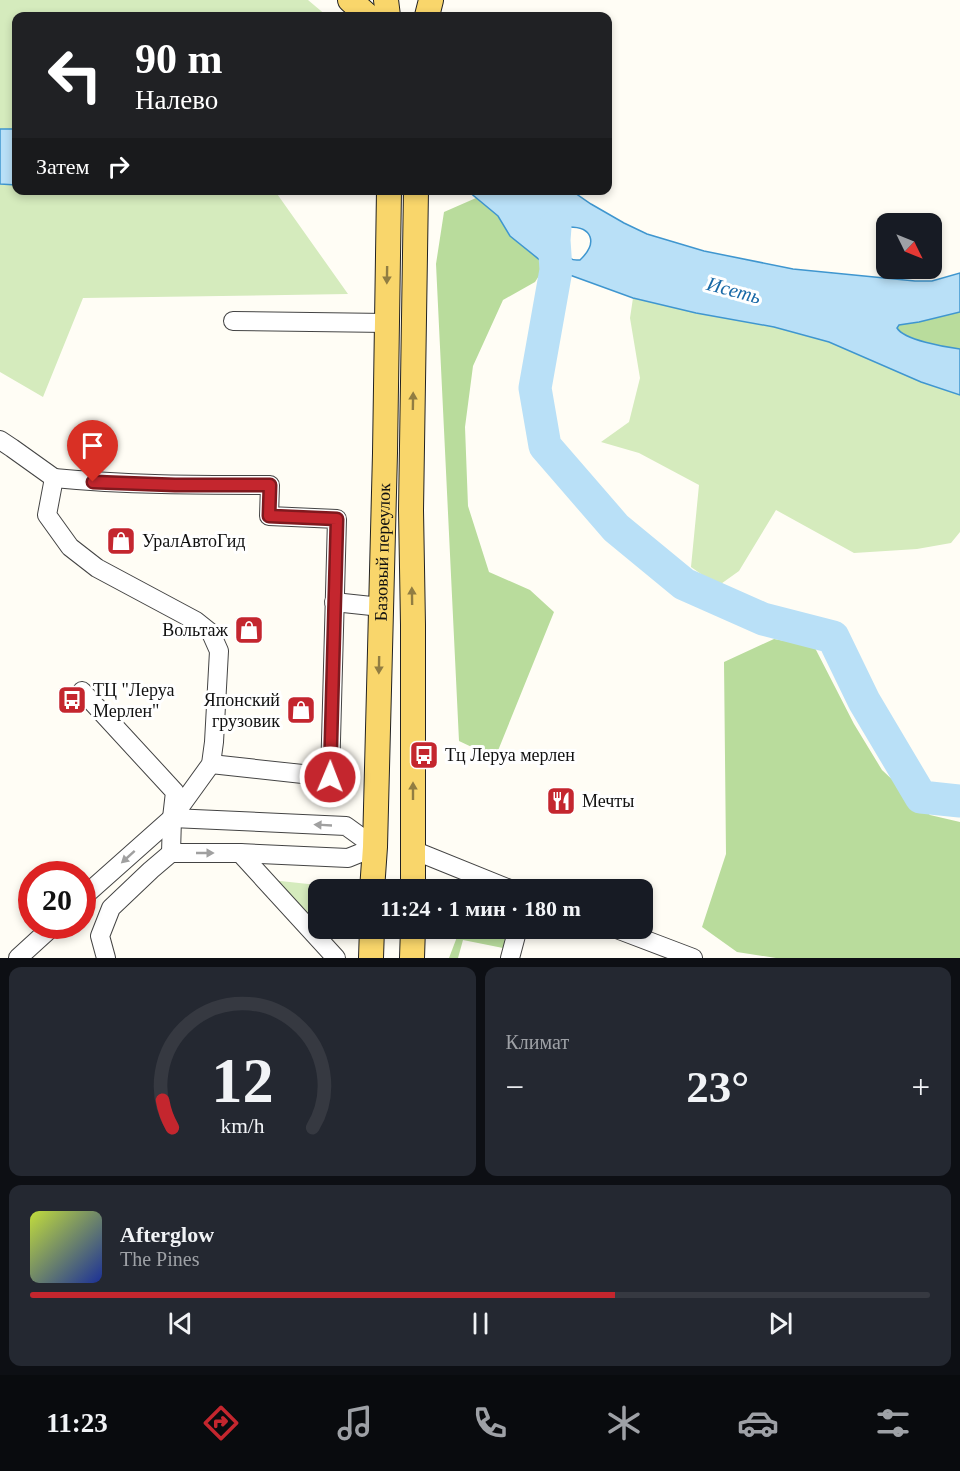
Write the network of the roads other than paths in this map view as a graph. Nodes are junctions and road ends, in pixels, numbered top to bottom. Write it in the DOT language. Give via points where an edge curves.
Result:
graph roads {
  1 [pos="350,0"];
  2 [pos="364,12"];
  3 [pos="388,195"];
  4 [pos="416,195"];
  5 [pos="233,321"];
  6 [pos="387,323"];
  7 [pos="0,440"];
  8 [pos="54,478"];
  9 [pos="334,602"];
  10 [pos="381,606"];
  11 [pos="82,691"];
  12 [pos="211,764"];
  13 [pos="172,818"];
  14 [pos="375,847"];
  15 [pos="413,849"];
  16 [pos="171,853"];
  17 [pos="240,853"];
  18 [pos="373,879"];
  19 [pos="413,879"];
  20 [pos="485,879"];
  21 [pos="96,886"];
  22 [pos="39,939"];
  23 [pos="372,939"];
  24 [pos="412,939"];
  25 [pos="515,939"];
  26 [pos="643,939"];
  27 [pos="18,958"];
  28 [pos="106,958"];
  29 [pos="336,958"];
  30 [pos="371,958"];
  31 [pos="412,958"];
  32 [pos="510,958"];
  33 [pos="693,958"];
  1 -- 2 [label="main road"];
  3 -- 6 [label="main road, Базовый переулок, one-way"];
  15 -- 4 [label="main road, Базовый переулок, one-way" via="411,510"];
  5 -- 6 [label="street"];
  6 -- 10 [label="main road, Базовый переулок"];
  7 -- 8 [label="street"];
  8 -- 9 [label="street" via="175,485 270,485 269,516 337,519"];
  8 -- 12 [label="street" via="47,515 70,547 97,568 211,633 219,651"];
  9 -- 10 [label="street"];
  9 -- 12 [label="street" via="330,777"];
  10 -- 14 [label="main road, Базовый переулок, one-way"];
  11 -- 13 [label="street" via="175,792"];
  12 -- 13 [label="street"];
  14 -- 13 [label="street, one-way" via="346,826"];
  13 -- 16 [label="street"];
  13 -- 21 [label="street, one-way"];
  14 -- 15 [label="main road"];
  14 -- 17 [label="street" via="348,858"];
  14 -- 18 [label="main road, Базовый переулок"];
  15 -- 19 [label="main road, Базовый переулок"];
  15 -- 20 [label="street"];
  16 -- 17 [label="street, one-way"];
  16 -- 28 [label="street" via="111,908 100,936"];
  17 -- 29 [label="street"];
  22 -- 27 [label="street"];
  23 -- 30 [label="main road"];
  24 -- 31 [label="main road"];
  25 -- 32 [label="street"];
  26 -- 33 [label="street"];
}
